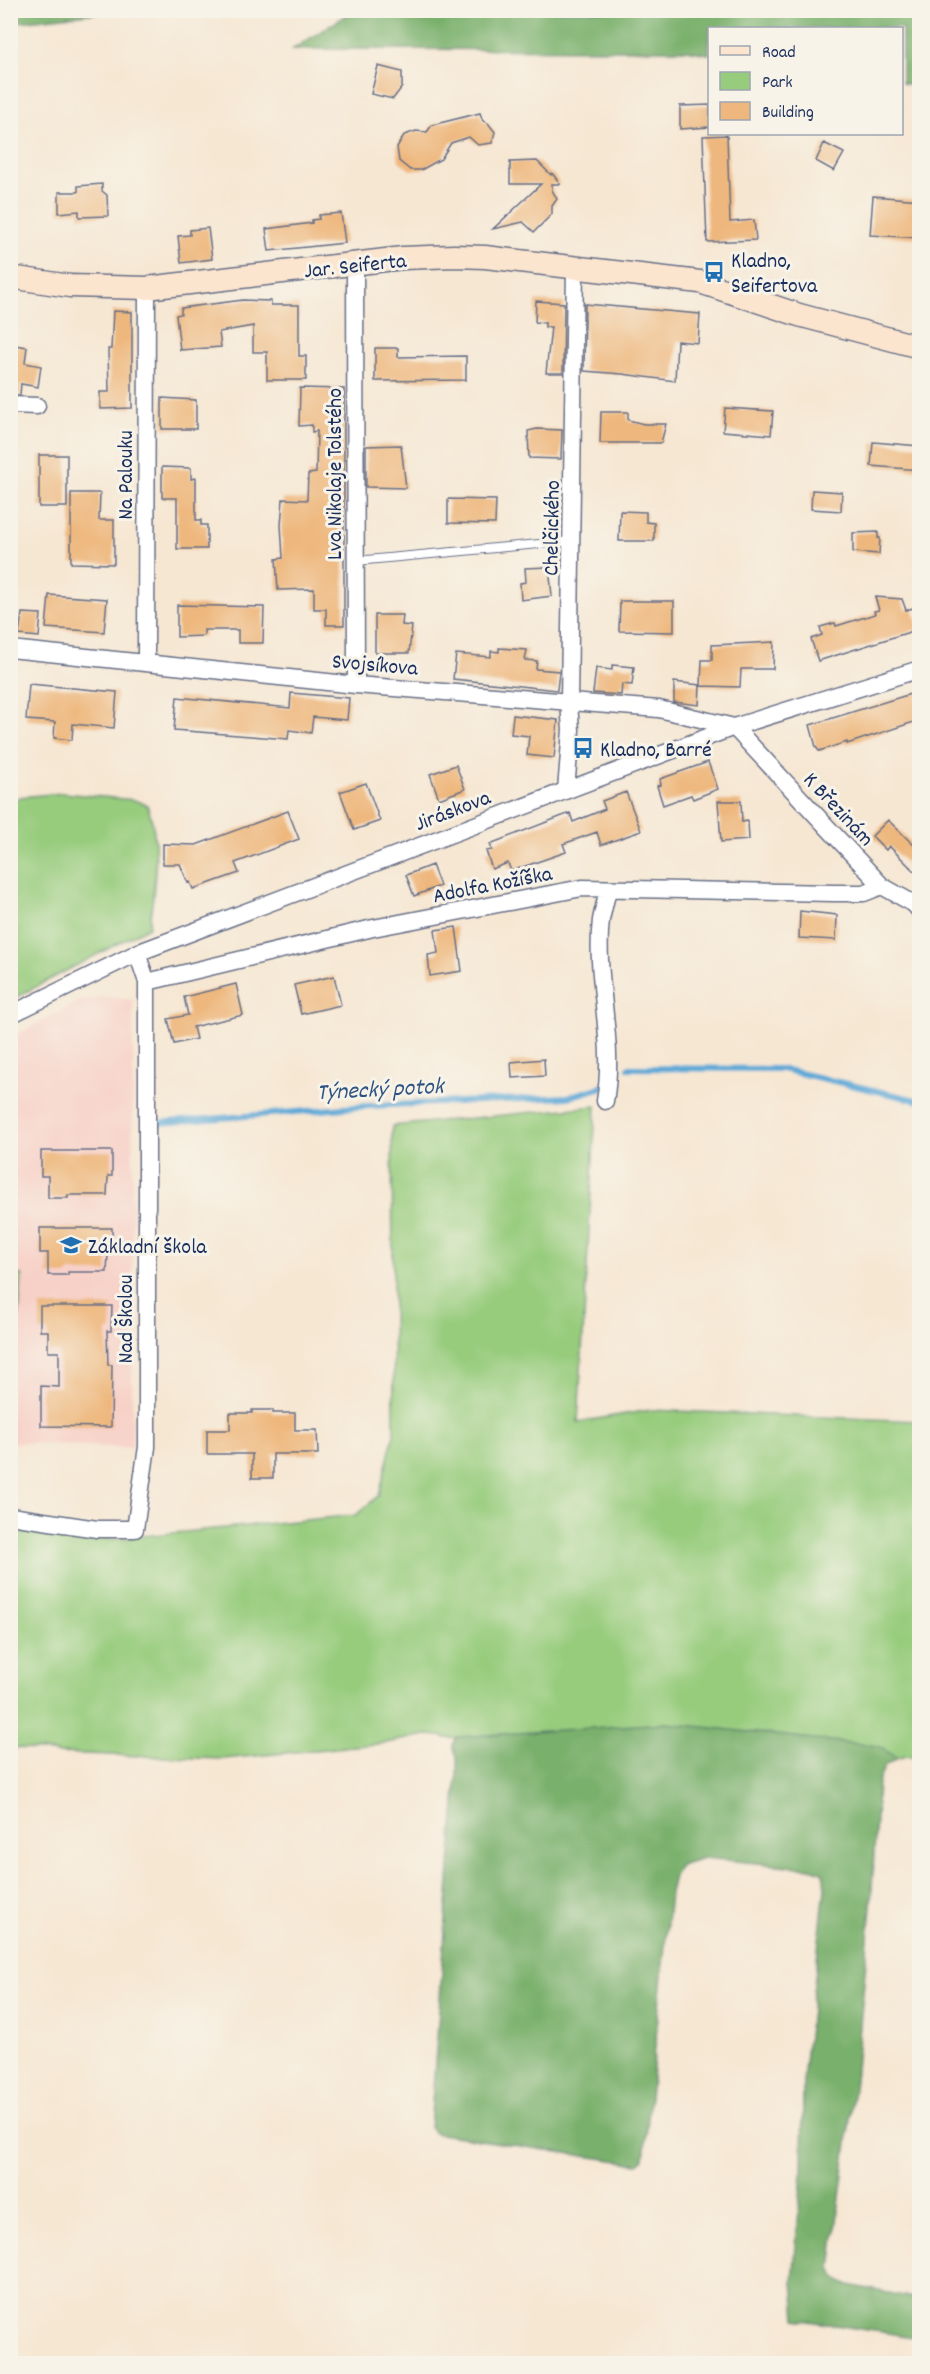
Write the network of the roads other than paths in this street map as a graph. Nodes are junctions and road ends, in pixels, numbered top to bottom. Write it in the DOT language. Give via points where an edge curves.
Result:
graph roads {
  1 [pos="355,263"];
  2 [pos="575,267"];
  3 [pos="10,277"];
  4 [pos="147,288"];
  5 [pos="920,347"];
  6 [pos="10,405"];
  7 [pos="37,406"];
  8 [pos="572,541"];
  9 [pos="356,561"];
  10 [pos="10,649"];
  11 [pos="146,663"];
  12 [pos="920,669"];
  13 [pos="356,685"];
  14 [pos="569,703"];
  15 [pos="734,727"];
  16 [pos="566,790"];
  17 [pos="882,886"];
  18 [pos="608,889"];
  19 [pos="920,911"];
  20 [pos="137,953"];
  21 [pos="147,982"];
  22 [pos="10,1015"];
  23 [pos="605,1101"];
  24 [pos="10,1516"];
  1 -- 2 [label="street, Jar. Seiferta" via="454,256"];
  1 -- 4 [label="street, Jar. Seiferta"];
  1 -- 9 [label="street, Lva Nikolaje Tolstého"];
  2 -- 5 [label="street, Jar. Seiferta" via="700,282 799,315"];
  2 -- 8 [label="street, Chelčického"];
  3 -- 4 [label="street, Jar. Seiferta" via="70,286"];
  4 -- 11 [label="street, Na Palouku"];
  6 -- 7 [label="street"];
  8 -- 9 [label="lane"];
  8 -- 14 [label="street, Chelčického"];
  9 -- 13 [label="street, Lva Nikolaje Tolstého"];
  10 -- 11 [label="street, Svojsíkova"];
  11 -- 13 [label="street, Svojsíkova"];
  12 -- 15 [label="street, Jiráskova"];
  13 -- 14 [label="street, Svojsíkova"];
  14 -- 15 [label="street, Svojsíkova" via="659,709"];
  14 -- 16 [label="street, Chelčického"];
  15 -- 16 [label="street, Jiráskova"];
  15 -- 17 [label="street, K Březinám"];
  16 -- 20 [label="street, Jiráskova"];
  17 -- 18 [label="street, Adolfa Kožíška" via="864,893"];
  17 -- 19 [label="street, K Březinám"];
  18 -- 21 [label="street, Adolfa Kožíška" via="582,888 373,928"];
  18 -- 23 [label="street" via="601,921 610,1074"];
  20 -- 21 [label="street"];
  20 -- 22 [label="street, Jiráskova"];
  21 -- 24 [label="street, Nad Školou" via="147,1447 135,1529 97,1529"];
}
